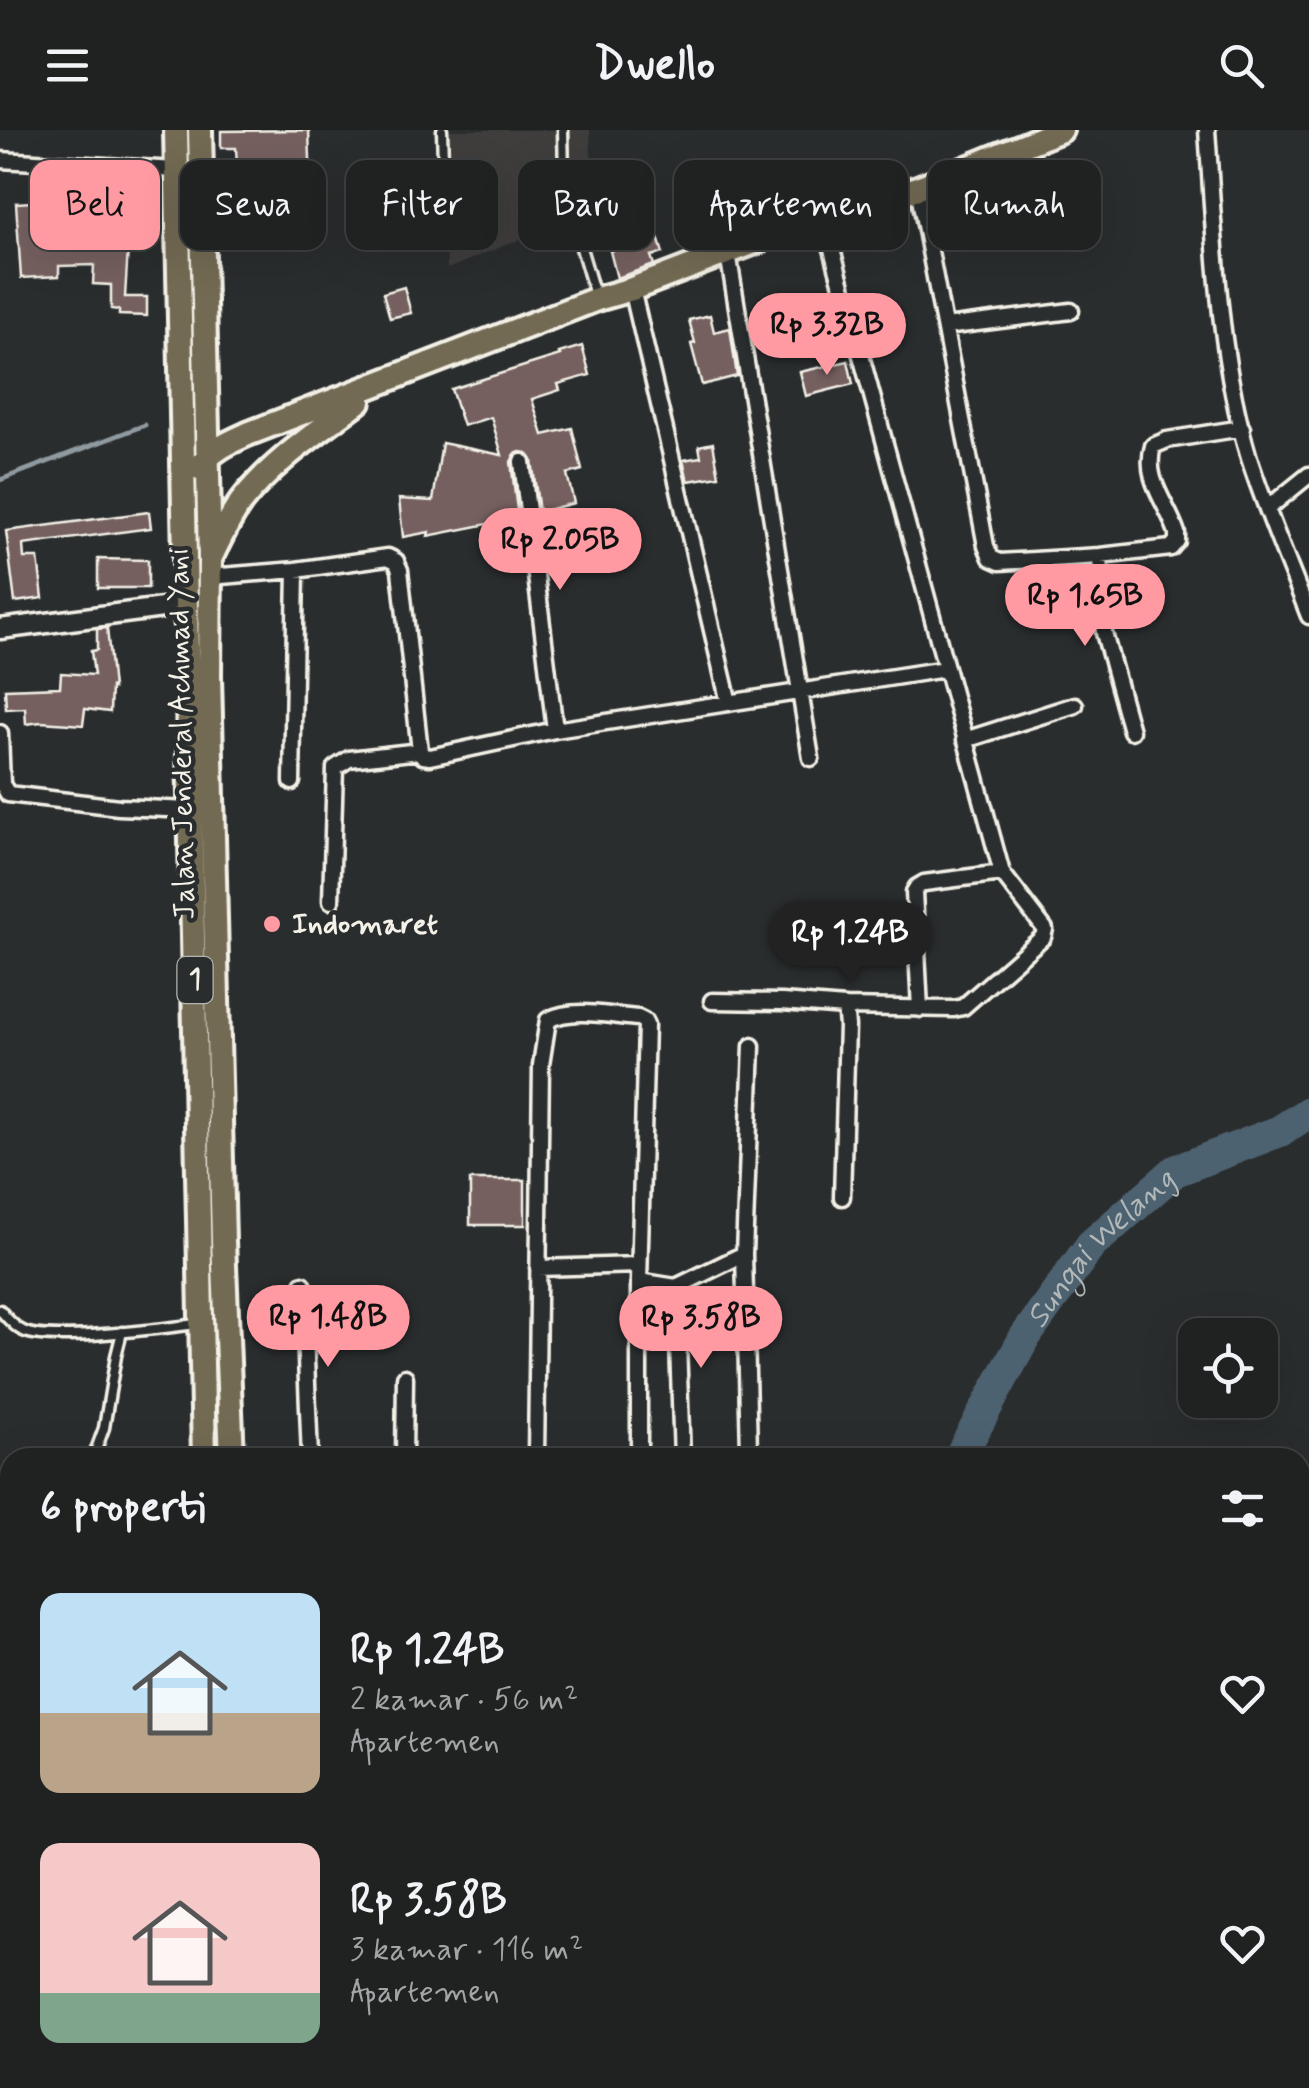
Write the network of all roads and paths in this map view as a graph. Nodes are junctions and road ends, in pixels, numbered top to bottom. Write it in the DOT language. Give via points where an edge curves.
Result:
graph roads {
  1 [pos="176,130"];
  2 [pos="200,130"];
  3 [pos="442,130"];
  4 [pos="563,130"];
  5 [pos="1061,130"];
  6 [pos="1207,130"];
  7 [pos="0,160"];
  8 [pos="443,160"];
  9 [pos="177,170"];
  10 [pos="918,188"];
  11 [pos="908,191"];
  12 [pos="736,250"];
  13 [pos="831,250"];
  14 [pos="728,253"];
  15 [pos="632,289"];
  16 [pos="597,299"];
  17 [pos="1071,311"];
  18 [pos="944,326"];
  19 [pos="381,383"];
  20 [pos="1242,428"];
  21 [pos="206,458"];
  22 [pos="522,462"];
  23 [pos="1309,475"];
  24 [pos="184,503"];
  25 [pos="1268,508"];
  26 [pos="1100,556"];
  27 [pos="209,568"];
  28 [pos="296,570"];
  29 [pos="186,604"];
  30 [pos="1309,616"];
  31 [pos="0,629"];
  32 [pos="945,669"];
  33 [pos="799,691"];
  34 [pos="730,703"];
  35 [pos="1075,706"];
  36 [pos="555,730"];
  37 [pos="1130,731"];
  38 [pos="0,733"];
  39 [pos="966,740"];
  40 [pos="420,751"];
  41 [pos="811,758"];
  42 [pos="292,782"];
  43 [pos="192,810"];
  44 [pos="1002,874"];
  45 [pos="331,901"];
  46 [pos="712,1002"];
  47 [pos="845,1008"];
  48 [pos="920,1009"];
  49 [pos="752,1046"];
  50 [pos="842,1197"];
  51 [pos="744,1254"];
  52 [pos="538,1268"];
  53 [pos="639,1273"];
  54 [pos="303,1284"];
  55 [pos="676,1287"];
  56 [pos="0,1310"];
  57 [pos="226,1322"];
  58 [pos="201,1324"];
  59 [pos="122,1332"];
  60 [pos="405,1377"];
  61 [pos="96,1448"];
  62 [pos="204,1448"];
  63 [pos="232,1448"];
  64 [pos="310,1448"];
  65 [pos="404,1448"];
  66 [pos="536,1448"];
  67 [pos="640,1448"];
  68 [pos="682,1448"];
  69 [pos="749,1448"];
  1 -- 9 [label="highway, Jalan Jenderal Achmad Yani / 1"];
  2 -- 21 [label="highway, Jalan Jenderal Achmad Yani / 1"];
  3 -- 8 [label="lane"];
  4 -- 16 [label="lane" via="573,221"];
  5 -- 10 [label="highway"];
  6 -- 20 [label="street" via="1222,332"];
  7 -- 9 [label="street"];
  9 -- 24 [label="highway, Jalan Jenderal Achmad Yani / 1"];
  10 -- 11 [label="highway"];
  10 -- 18 [label="street"];
  12 -- 14 [label="highway"];
  13 -- 32 [label="street"];
  14 -- 15 [label="highway"];
  14 -- 33 [label="street"];
  15 -- 16 [label="highway"];
  15 -- 34 [label="street"];
  16 -- 19 [label="highway"];
  17 -- 18 [label="street"];
  18 -- 26 [label="street" via="991,558"];
  19 -- 21 [label="highway" via="250,433"];
  19 -- 27 [label="highway" via="279,462 242,502"];
  20 -- 25 [label="street"];
  20 -- 26 [label="street" via="1153,446 1152,479 1176,541 1165,550"];
  21 -- 24 [label="highway"];
  21 -- 27 [label="highway, Jalan Jenderal Achmad Yani / 1"];
  22 -- 36 [label="street"];
  23 -- 25 [label="street"];
  24 -- 29 [label="highway, Jalan Jenderal Achmad Yani / 1"];
  25 -- 30 [label="street"];
  26 -- 37 [label="street" via="1104,633"];
  27 -- 28 [label="street"];
  27 -- 57 [label="highway, Jalan Jenderal Achmad Yani / 1"];
  28 -- 40 [label="street" via="396,560"];
  28 -- 42 [label="street"];
  29 -- 31 [label="street"];
  29 -- 43 [label="highway, Jalan Jenderal Achmad Yani / 1"];
  32 -- 33 [label="street"];
  32 -- 39 [label="street"];
  33 -- 34 [label="street"];
  33 -- 41 [label="street"];
  34 -- 36 [label="street"];
  35 -- 39 [label="street"];
  36 -- 40 [label="street" via="430,756"];
  38 -- 43 [label="street" via="8,794"];
  39 -- 44 [label="street"];
  40 -- 45 [label="street" via="349,759 335,768"];
  43 -- 58 [label="highway, Jalan Jenderal Achmad Yani / 1"];
  44 -- 48 [label="street" via="917,887"];
  44 -- 48 [label="street" via="1045,934 963,1007"];
  46 -- 47 [label="street"];
  47 -- 48 [label="street"];
  47 -- 50 [label="street"];
  49 -- 51 [label="street"];
  51 -- 55 [label="street"];
  51 -- 69 [label="street"];
  52 -- 53 [label="street"];
  52 -- 53 [label="street" via="547,1022 574,1014 638,1018 646,1025"];
  52 -- 66 [label="street"];
  53 -- 55 [label="street"];
  53 -- 67 [label="street"];
  54 -- 64 [label="street"];
  55 -- 68 [label="street"];
  56 -- 59 [label="lane" via="25,1333"];
  57 -- 58 [label="lane"];
  57 -- 63 [label="highway, Jalan Jenderal Achmad Yani / 1"];
  58 -- 59 [label="lane"];
  58 -- 62 [label="highway, Jalan Jenderal Achmad Yani / 1"];
  59 -- 61 [label="lane"];
  60 -- 65 [label="street"];
}
